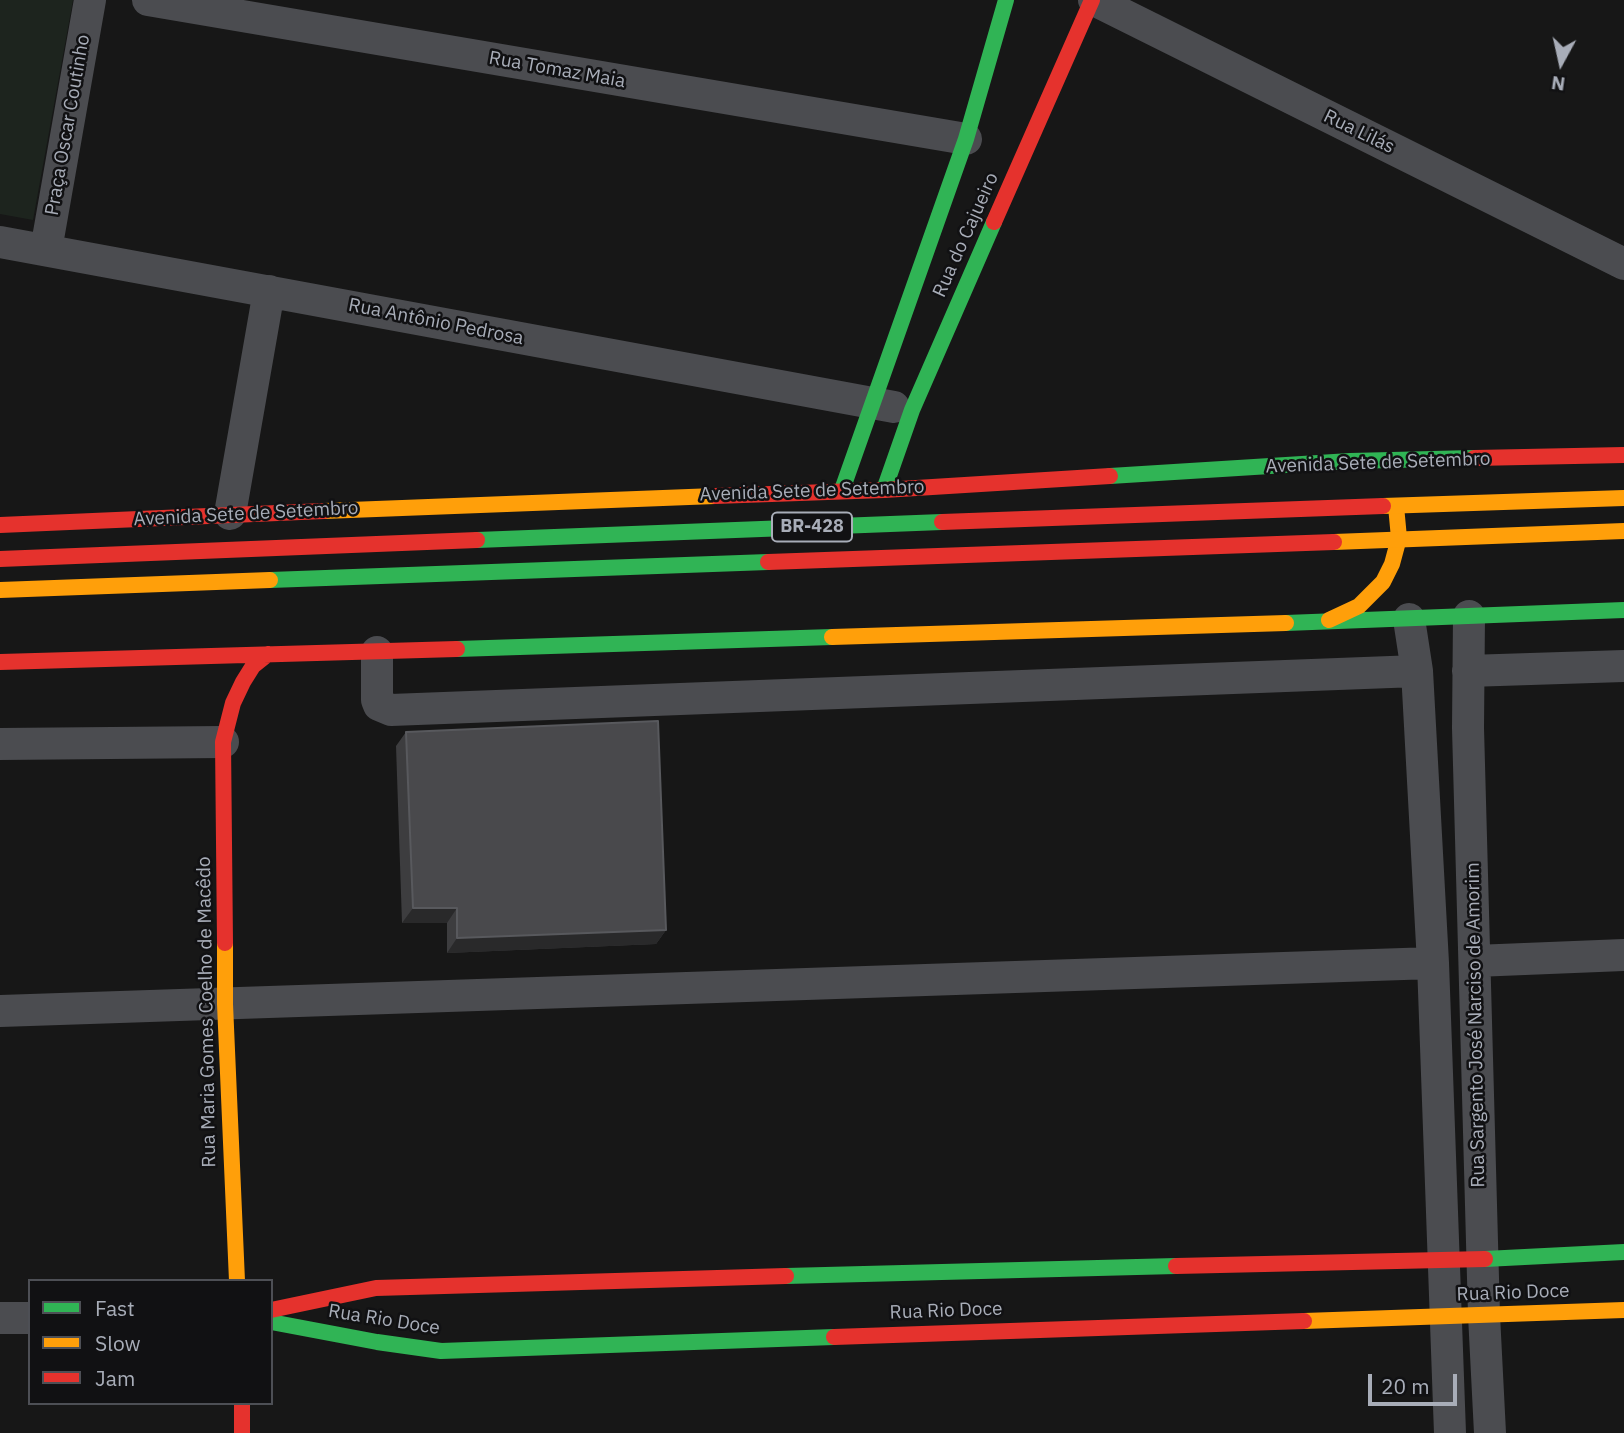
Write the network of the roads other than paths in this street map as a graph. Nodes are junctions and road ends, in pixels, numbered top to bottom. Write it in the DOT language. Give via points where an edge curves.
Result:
graph roads {
  1 [pos="90,0"];
  2 [pos="148,0"];
  3 [pos="1006,0"];
  4 [pos="1093,0"];
  5 [pos="966,139"];
  6 [pos="0,242"];
  7 [pos="46,250"];
  8 [pos="1624,264"];
  9 [pos="270,291"];
  10 [pos="872,403"];
  11 [pos="912,410"];
  12 [pos="1624,455"];
  13 [pos="1350,461"];
  14 [pos="842,490"];
  15 [pos="884,490"];
  16 [pos="1624,498"];
  17 [pos="230,514"];
  18 [pos="0,525"];
  19 [pos="1624,531"];
  20 [pos="0,559"];
  21 [pos="0,590"];
  22 [pos="1624,610"];
  23 [pos="1469,616"];
  24 [pos="1409,619"];
  25 [pos="1327,621"];
  26 [pos="377,652"];
  27 [pos="268,654"];
  28 [pos="0,662"];
  29 [pos="1624,666"];
  30 [pos="1417,671"];
  31 [pos="1468,671"];
  32 [pos="223,742"];
  33 [pos="0,744"];
  34 [pos="1624,955"];
  35 [pos="1475,961"];
  36 [pos="1433,963"];
  37 [pos="225,1004"];
  38 [pos="0,1011"];
  39 [pos="1624,1252"];
  40 [pos="1443,1258"];
  41 [pos="1482,1259"];
  42 [pos="237,1279"];
  43 [pos="273,1310"];
  44 [pos="1624,1310"];
  45 [pos="1446,1315"];
  46 [pos="1484,1315"];
  47 [pos="0,1318"];
  48 [pos="28,1318"];
  49 [pos="273,1322"];
  50 [pos="242,1405"];
  51 [pos="242,1433"];
  52 [pos="1450,1433"];
  53 [pos="1490,1433"];
  1 -- 7 [label="street, Praça Oscar Coutinho"];
  2 -- 5 [label="street, Rua Tomaz Maia"];
  3 -- 5 [label="main road, Rua do Cajueiro"];
  4 -- 8 [label="street, Rua Lilás"];
  4 -- 11 [label="main road, Rua do Cajueiro"];
  5 -- 10 [label="main road, Rua do Cajueiro"];
  6 -- 7 [label="street, Rua Antônio Pedrosa"];
  7 -- 9 [label="street, Rua Antônio Pedrosa"];
  9 -- 10 [label="street, Rua Antônio Pedrosa"];
  9 -- 17 [label="street"];
  10 -- 11 [label="street, Rua Antônio Pedrosa"];
  10 -- 14 [label="main road, Rua do Cajueiro"];
  11 -- 15 [label="main road, Rua do Cajueiro"];
  12 -- 13 [label="main road, Avenida Sete de Setembro"];
  13 -- 15 [label="main road, Avenida Sete de Setembro"];
  13 -- 25 [label="main road" via="1384,481 1393,495 1399,538 1383,582 1359,606"];
  14 -- 15 [label="main road, Avenida Sete de Setembro"];
  14 -- 17 [label="main road, Avenida Sete de Setembro"];
  16 -- 20 [label="main road, Avenida Sete de Setembro / BR-428, bridge"];
  17 -- 18 [label="main road, Avenida Sete de Setembro"];
  19 -- 21 [label="main road, BR-428, bridge"];
  22 -- 23 [label="main road"];
  23 -- 24 [label="main road"];
  23 -- 31 [label="street, Rua Sargento José Narciso de Amorim"];
  24 -- 25 [label="main road"];
  24 -- 30 [label="street, Rua Sargento José Narciso de Amorim"];
  25 -- 26 [label="main road"];
  26 -- 27 [label="main road"];
  26 -- 30 [label="street" via="377,700 384,708 399,710"];
  27 -- 28 [label="main road"];
  27 -- 32 [label="main road, Rua Maria Gomes Coelho de Macêdo" via="243,682"];
  29 -- 31 [label="street"];
  30 -- 36 [label="street, Rua Sargento José Narciso de Amorim"];
  31 -- 35 [label="street, Rua Sargento José Narciso de Amorim"];
  32 -- 33 [label="street"];
  32 -- 37 [label="main road, Rua Maria Gomes Coelho de Macêdo"];
  34 -- 35 [label="street"];
  35 -- 41 [label="street, Rua Sargento José Narciso de Amorim"];
  36 -- 37 [label="street"];
  36 -- 40 [label="street, Rua Sargento José Narciso de Amorim"];
  37 -- 38 [label="street"];
  37 -- 42 [label="main road, Rua Maria Gomes Coelho de Macêdo"];
  39 -- 41 [label="main road, Rua Rio Doce"];
  40 -- 41 [label="main road, Rua Rio Doce"];
  40 -- 43 [label="main road, Rua Rio Doce" via="376,1289"];
  40 -- 45 [label="street, Rua Sargento José Narciso de Amorim"];
  41 -- 46 [label="street, Rua Sargento José Narciso de Amorim"];
  44 -- 46 [label="main road, Rua Rio Doce"];
  45 -- 46 [label="main road, Rua Rio Doce"];
  45 -- 49 [label="main road, Rua Rio Doce" via="440,1350"];
  45 -- 52 [label="street, Rua Sargento José Narciso de Amorim"];
  46 -- 53 [label="street, Rua Sargento José Narciso de Amorim"];
  47 -- 48 [label="street"];
  50 -- 51 [label="main road"];
}
